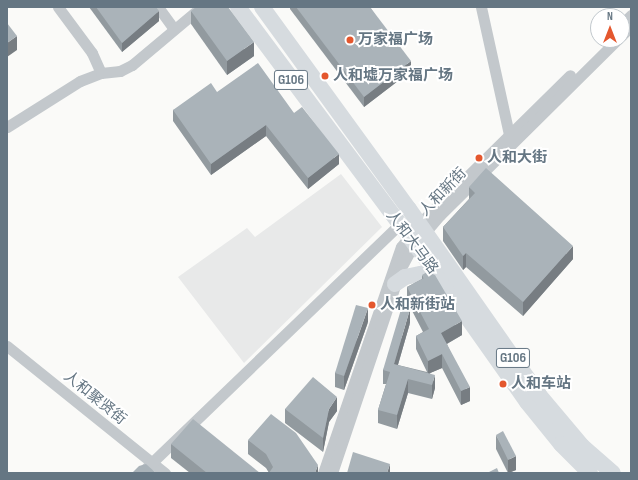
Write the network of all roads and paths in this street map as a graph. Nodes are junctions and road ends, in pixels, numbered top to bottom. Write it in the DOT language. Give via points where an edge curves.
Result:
graph roads {
  1 [pos="58,7"];
  2 [pos="158,7"];
  3 [pos="201,7"];
  4 [pos="238,7"];
  5 [pos="262,7"];
  6 [pos="481,7"];
  7 [pos="173,28"];
  8 [pos="598,48"];
  9 [pos="609,48"];
  10 [pos="101,73"];
  11 [pos="7,127"];
  12 [pos="509,134"];
  13 [pos="360,141"];
  14 [pos="345,152"];
  15 [pos="413,233"];
  16 [pos="441,280"];
  17 [pos="396,284"];
  18 [pos="7,346"];
  19 [pos="152,462"];
  20 [pos="588,469"];
  21 [pos="141,473"];
  22 [pos="165,473"];
  23 [pos="323,473"];
  24 [pos="332,473"];
  25 [pos="613,473"];
  1 -- 10 [label="street" via="92,53"];
  2 -- 7 [label="street"];
  3 -- 7 [label="street"];
  4 -- 14 [label="highway, 人和大马路 / G106"];
  5 -- 13 [label="highway, 人和大马路 / G106"];
  6 -- 12 [label="street"];
  7 -- 10 [label="street" via="132,65 120,71"];
  8 -- 12 [label="street, 人和新街"];
  9 -- 15 [label="street, 人和新街"];
  10 -- 11 [label="street" via="80,81"];
  12 -- 15 [label="street, 人和新街"];
  13 -- 14 [label="highway"];
  13 -- 15 [label="highway, 人和大马路 / G106"];
  14 -- 15 [label="highway, 人和大马路 / G106"];
  15 -- 16 [label="highway, 人和大马路 / G106"];
  15 -- 17 [label="street, 人和新街"];
  15 -- 19 [label="street"];
  15 -- 20 [label="highway, 人和大马路 / G106" via="567,429"];
  15 -- 23 [label="street, 人和新街" via="392,268"];
  16 -- 17 [label="highway" via="427,274 413,274"];
  16 -- 20 [label="highway, 人和大马路 / G106" via="527,402 561,444"];
  17 -- 24 [label="street, 人和新街"];
  18 -- 19 [label="street, 人和聚贤街"];
  19 -- 21 [label="street"];
  19 -- 22 [label="street, 人和聚贤街"];
  20 -- 25 [label="highway, 人和大马路 / G106"];
}
